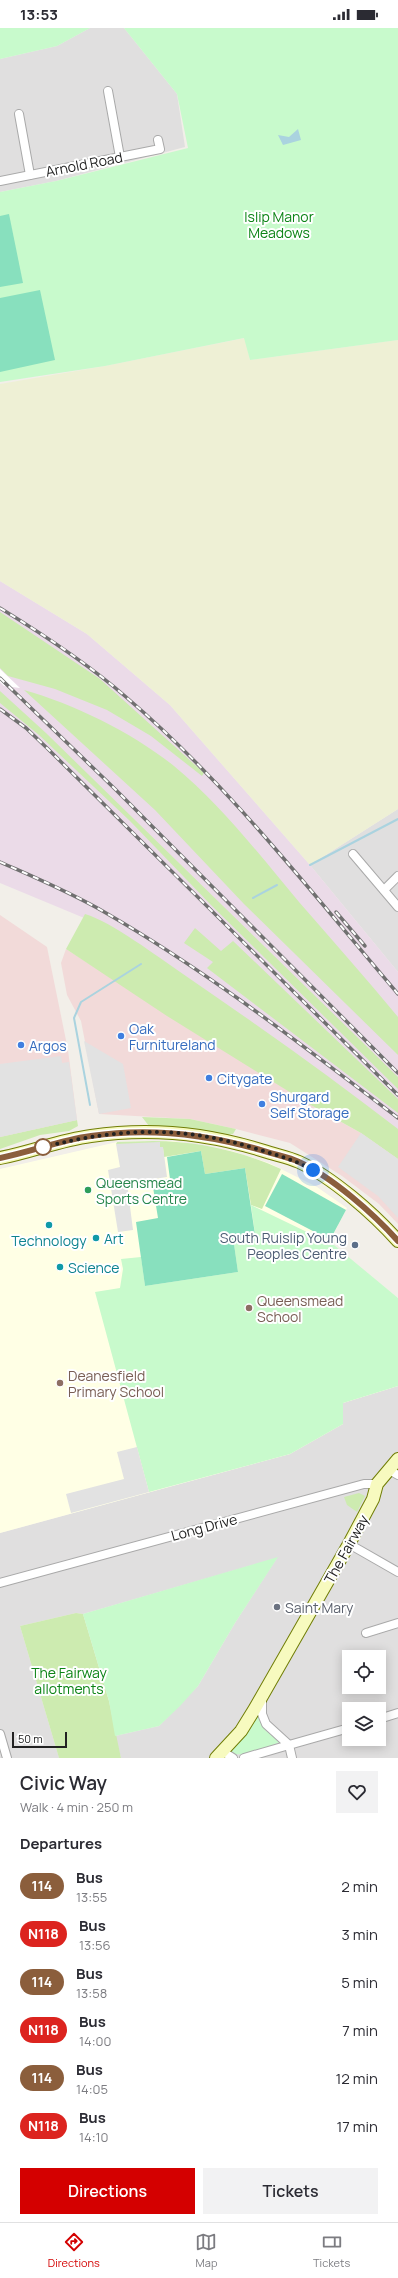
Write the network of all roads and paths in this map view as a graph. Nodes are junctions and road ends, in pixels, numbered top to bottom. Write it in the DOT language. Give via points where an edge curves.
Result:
graph roads {
  1 [pos="108,91"];
  2 [pos="19,114"];
  3 [pos="158,140"];
  4 [pos="120,157"];
  5 [pos="30,175"];
  6 [pos="0,181"];
  7 [pos="353,854"];
  8 [pos="398,876"];
  9 [pos="384,890"];
  10 [pos="398,907"];
  11 [pos="0,1158"];
  12 [pos="398,1241"];
  13 [pos="398,1459"];
  14 [pos="393,1473"];
  15 [pos="377,1484"];
  16 [pos="349,1544"];
  17 [pos="398,1572"];
  18 [pos="0,1583"];
  19 [pos="398,1623"];
  20 [pos="366,1633"];
  21 [pos="262,1695"];
  22 [pos="398,1713"];
  23 [pos="386,1717"];
  24 [pos="342,1730"];
  25 [pos="0,1734"];
  26 [pos="289,1745"];
  27 [pos="219,1755"];
  28 [pos="7,1758"];
  29 [pos="233,1758"];
  30 [pos="243,1758"];
  31 [pos="292,1758"];
  1 -- 4 [label="street"];
  2 -- 5 [label="street"];
  3 -- 4 [label="street, Arnold Road" via="160,149"];
  4 -- 5 [label="street, Arnold Road"];
  5 -- 6 [label="street, Arnold Road"];
  7 -- 9 [label="street"];
  8 -- 9 [label="street"];
  9 -- 10 [label="street"];
  11 -- 12 [label="street" via="110,1133 155,1131 214,1138 299,1162 351,1197"];
  13 -- 14 [label="street"];
  14 -- 15 [label="street"];
  15 -- 16 [label="street, The Fairway" via="373,1499"];
  15 -- 18 [label="street, Long Drive" via="364,1484"];
  16 -- 17 [label="street"];
  16 -- 21 [label="street, The Fairway"];
  19 -- 20 [label="street"];
  21 -- 26 [label="street" via="262,1714 266,1724"];
  21 -- 27 [label="street, The Fairway" via="241,1731"];
  22 -- 23 [label="street"];
  24 -- 26 [label="street"];
  25 -- 28 [label="street"];
  26 -- 30 [label="street"];
  26 -- 31 [label="street"];
  27 -- 29 [label="street, The Fairway"];
}
